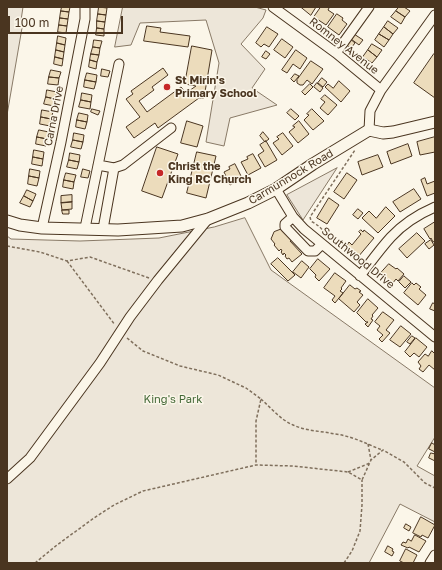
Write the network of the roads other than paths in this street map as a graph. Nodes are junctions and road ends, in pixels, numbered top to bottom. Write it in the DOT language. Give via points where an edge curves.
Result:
graph roads {
  1 [pos="85,7"];
  2 [pos="273,7"];
  3 [pos="368,7"];
  4 [pos="433,21"];
  5 [pos="336,53"];
  6 [pos="119,64"];
  7 [pos="381,90"];
  8 [pos="435,122"];
  9 [pos="171,128"];
  10 [pos="369,130"];
  11 [pos="98,165"];
  12 [pos="114,168"];
  13 [pos="276,188"];
  14 [pos="435,207"];
  15 [pos="293,217"];
  16 [pos="208,219"];
  17 [pos="7,220"];
  18 [pos="42,228"];
  19 [pos="85,228"];
  20 [pos="103,229"];
  21 [pos="322,244"];
  22 [pos="360,276"];
  23 [pos="435,337"];
  24 [pos="7,479"];
  25 [pos="435,555"];
  26 [pos="430,563"];
  1 -- 18 [label="street, Carna Drive" via="85,19"];
  2 -- 5 [label="street, Romney Avenue"];
  3 -- 5 [label="street"];
  4 -- 7 [label="street"];
  5 -- 7 [label="street, Romney Avenue"];
  6 -- 11 [label="street"];
  7 -- 10 [label="street" via="370,111"];
  8 -- 10 [label="main road" via="393,132"];
  9 -- 12 [label="street" via="123,165"];
  10 -- 13 [label="main road, Carmunnock Road"];
  11 -- 12 [label="street"];
  11 -- 19 [label="street"];
  12 -- 20 [label="street"];
  13 -- 15 [label="street, Southwood Drive"];
  13 -- 16 [label="main road, Carmunnock Road" via="248,203"];
  14 -- 22 [label="street" via="407,223 391,236"];
  15 -- 21 [label="street, Southwood Drive"];
  15 -- 21 [label="street" via="285,227 308,251 315,251"];
  16 -- 20 [label="main road, Carmunnock Road" via="182,226"];
  16 -- 24 [label="street" via="157,281 30,458"];
  17 -- 18 [label="main road, Carmunnock Road"];
  18 -- 19 [label="main road, Carmunnock Road"];
  19 -- 20 [label="main road, Carmunnock Road"];
  21 -- 22 [label="street, Southwood Drive"];
  22 -- 23 [label="street, Southwood Drive"];
  25 -- 26 [label="street"];
}
